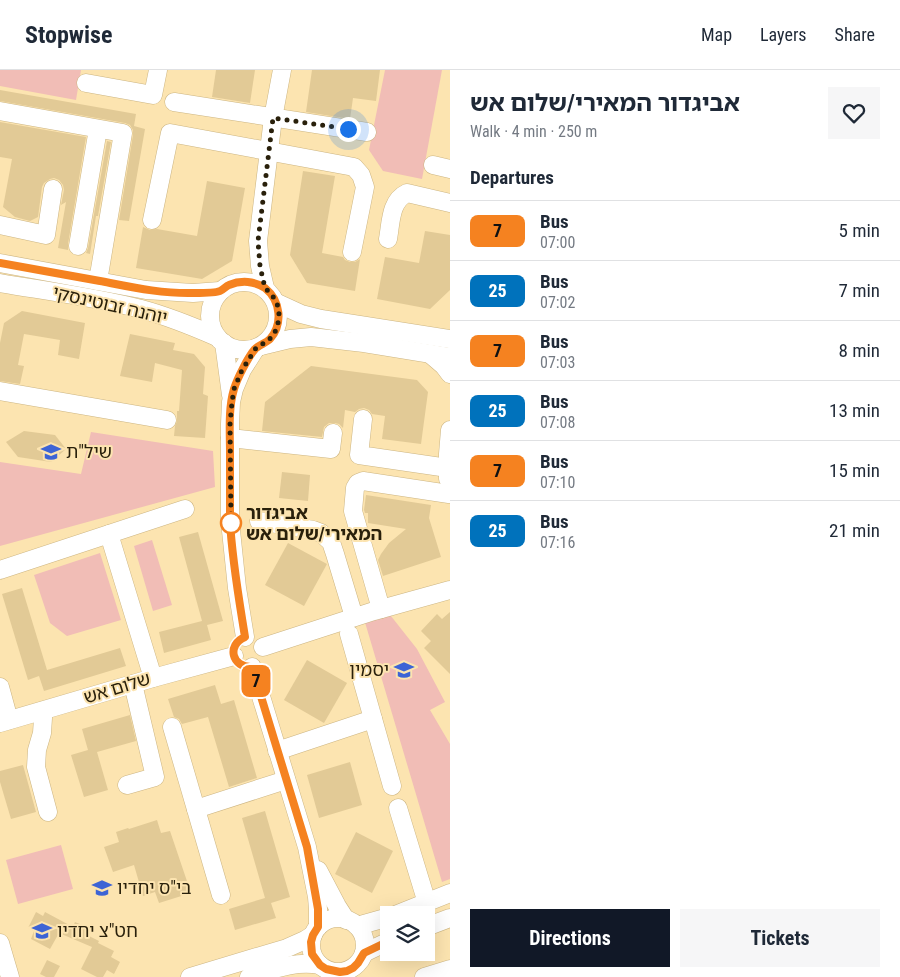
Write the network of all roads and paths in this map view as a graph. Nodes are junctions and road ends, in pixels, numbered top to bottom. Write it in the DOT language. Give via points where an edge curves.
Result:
graph roads {
  1 [pos="158,70"];
  2 [pos="282,70"];
  3 [pos="86,83"];
  4 [pos="174,102"];
  5 [pos="0,111"];
  6 [pos="273,118"];
  7 [pos="98,129"];
  8 [pos="367,132"];
  9 [pos="269,152"];
  10 [pos="53,189"];
  11 [pos="450,203"];
  12 [pos="152,220"];
  13 [pos="0,225"];
  14 [pos="388,239"];
  15 [pos="258,241"];
  16 [pos="78,246"];
  17 [pos="352,252"];
  18 [pos="0,263"];
  19 [pos="98,280"];
  20 [pos="0,283"];
  21 [pos="224,288"];
  22 [pos="265,288"];
  23 [pos="277,303"];
  24 [pos="450,330"];
  25 [pos="427,336"];
  26 [pos="220,340"];
  27 [pos="450,340"];
  28 [pos="258,347"];
  29 [pos="430,354"];
  30 [pos="450,357"];
  31 [pos="450,374"];
  32 [pos="0,391"];
  33 [pos="232,402"];
  34 [pos="167,420"];
  35 [pos="363,420"];
  36 [pos="450,430"];
  37 [pos="333,433"];
  38 [pos="230,438"];
  39 [pos="448,468"];
  40 [pos="449,498"];
  41 [pos="185,509"];
  42 [pos="259,522"];
  43 [pos="109,534"];
  44 [pos="0,570"];
  45 [pos="450,590"];
  46 [pos="381,609"];
  47 [pos="352,626"];
  48 [pos="245,637"];
  49 [pos="263,647"];
  50 [pos="234,656"];
  51 [pos="252,667"];
  52 [pos="153,678"];
  53 [pos="133,684"];
  54 [pos="0,686"];
  55 [pos="42,711"];
  56 [pos="374,719"];
  57 [pos="5,721"];
  58 [pos="172,727"];
  59 [pos="277,751"];
  60 [pos="286,780"];
  61 [pos="127,785"];
  62 [pos="392,786"];
  63 [pos="196,808"];
  64 [pos="398,808"];
  65 [pos="48,812"];
  66 [pos="307,847"];
  67 [pos="450,893"];
  68 [pos="221,895"];
  69 [pos="427,903"];
  70 [pos="419,906"];
  71 [pos="380,918"];
  72 [pos="450,918"];
  73 [pos="351,923"];
  74 [pos="435,924"];
  75 [pos="315,931"];
  76 [pos="0,943"];
  77 [pos="380,948"];
  78 [pos="360,964"];
  79 [pos="450,969"];
  80 [pos="330,971"];
  81 [pos="10,977"];
  82 [pos="190,977"];
  83 [pos="249,977"];
  84 [pos="424,977"];
  1 -- 3 [label="street" via="153,95"];
  2 -- 6 [label="street"];
  4 -- 6 [label="street"];
  5 -- 7 [label="street"];
  6 -- 8 [label="street"];
  6 -- 9 [label="street"];
  7 -- 16 [label="street"];
  7 -- 19 [label="street" via="123,133"];
  9 -- 12 [label="street" via="170,133"];
  9 -- 15 [label="street"];
  9 -- 17 [label="street" via="354,167 361,175 365,187"];
  10 -- 13 [label="street" via="46,235"];
  11 -- 14 [label="street" via="407,193 393,209"];
  15 -- 21 [label="street" via="247,266"];
  15 -- 22 [label="street"];
  18 -- 19 [label="street, יוהנה זבוטינסקי"];
  19 -- 21 [label="street, יוהנה זבוטינסקי" via="172,292 194,293"];
  20 -- 26 [label="street, יוהנה זבוטינסקי" via="139,308"];
  21 -- 22 [label="street" via="247,281"];
  21 -- 26 [label="street" via="214,299 210,318"];
  22 -- 23 [label="street"];
  23 -- 25 [label="street" via="321,320"];
  23 -- 28 [label="street" via="279,313 275,332"];
  24 -- 25 [label="street"];
  25 -- 27 [label="street"];
  26 -- 28 [label="street" via="239,350"];
  26 -- 33 [label="street"];
  28 -- 29 [label="street" via="290,338 311,337"];
  28 -- 33 [label="street" via="238,378"];
  29 -- 30 [label="street"];
  29 -- 31 [label="street"];
  32 -- 34 [label="street"];
  33 -- 38 [label="street"];
  35 -- 39 [label="street" via="358,456"];
  36 -- 39 [label="street"];
  37 -- 38 [label="street" via="331,449"];
  38 -- 48 [label="street" via="230,521"];
  39 -- 40 [label="street"];
  40 -- 46 [label="street" via="363,481 358,483 353,511"];
  41 -- 43 [label="street"];
  42 -- 47 [label="street" via="313,530 328,538 335,554"];
  43 -- 44 [label="street"];
  43 -- 52 [label="street"];
  45 -- 46 [label="street"];
  46 -- 47 [label="street"];
  47 -- 49 [label="street"];
  47 -- 56 [label="street"];
  48 -- 49 [label="street" via="254,638"];
  48 -- 50 [label="street" via="236,644"];
  49 -- 51 [label="street" via="262,659"];
  50 -- 51 [label="street" via="241,665"];
  50 -- 52 [label="street, שלום אש"];
  51 -- 59 [label="street"];
  52 -- 53 [label="street, שלום אש"];
  53 -- 55 [label="street, שלום אש"];
  53 -- 61 [label="street" via="155,777"];
  54 -- 57 [label="street"];
  55 -- 57 [label="street, שלום אש"];
  55 -- 65 [label="street" via="36,767"];
  56 -- 59 [label="street"];
  56 -- 62 [label="street"];
  58 -- 63 [label="street"];
  59 -- 60 [label="street"];
  60 -- 63 [label="street"];
  60 -- 66 [label="street"];
  63 -- 68 [label="street"];
  64 -- 69 [label="street"];
  66 -- 73 [label="street" via="325,886"];
  66 -- 75 [label="street" via="317,897"];
  67 -- 69 [label="street"];
  69 -- 70 [label="street"];
  71 -- 73 [label="street"];
  72 -- 74 [label="street"];
  73 -- 75 [label="street" via="334,918"];
  73 -- 78 [label="street" via="364,939"];
  75 -- 80 [label="street" via="311,942 312,954"];
  75 -- 82 [label="street" via="305,940 287,948"];
  76 -- 81 [label="street"];
  77 -- 78 [label="street"];
  78 -- 80 [label="street" via="347,971"];
  79 -- 84 [label="street"];
  80 -- 83 [label="street" via="310,963 300,963"];
}
